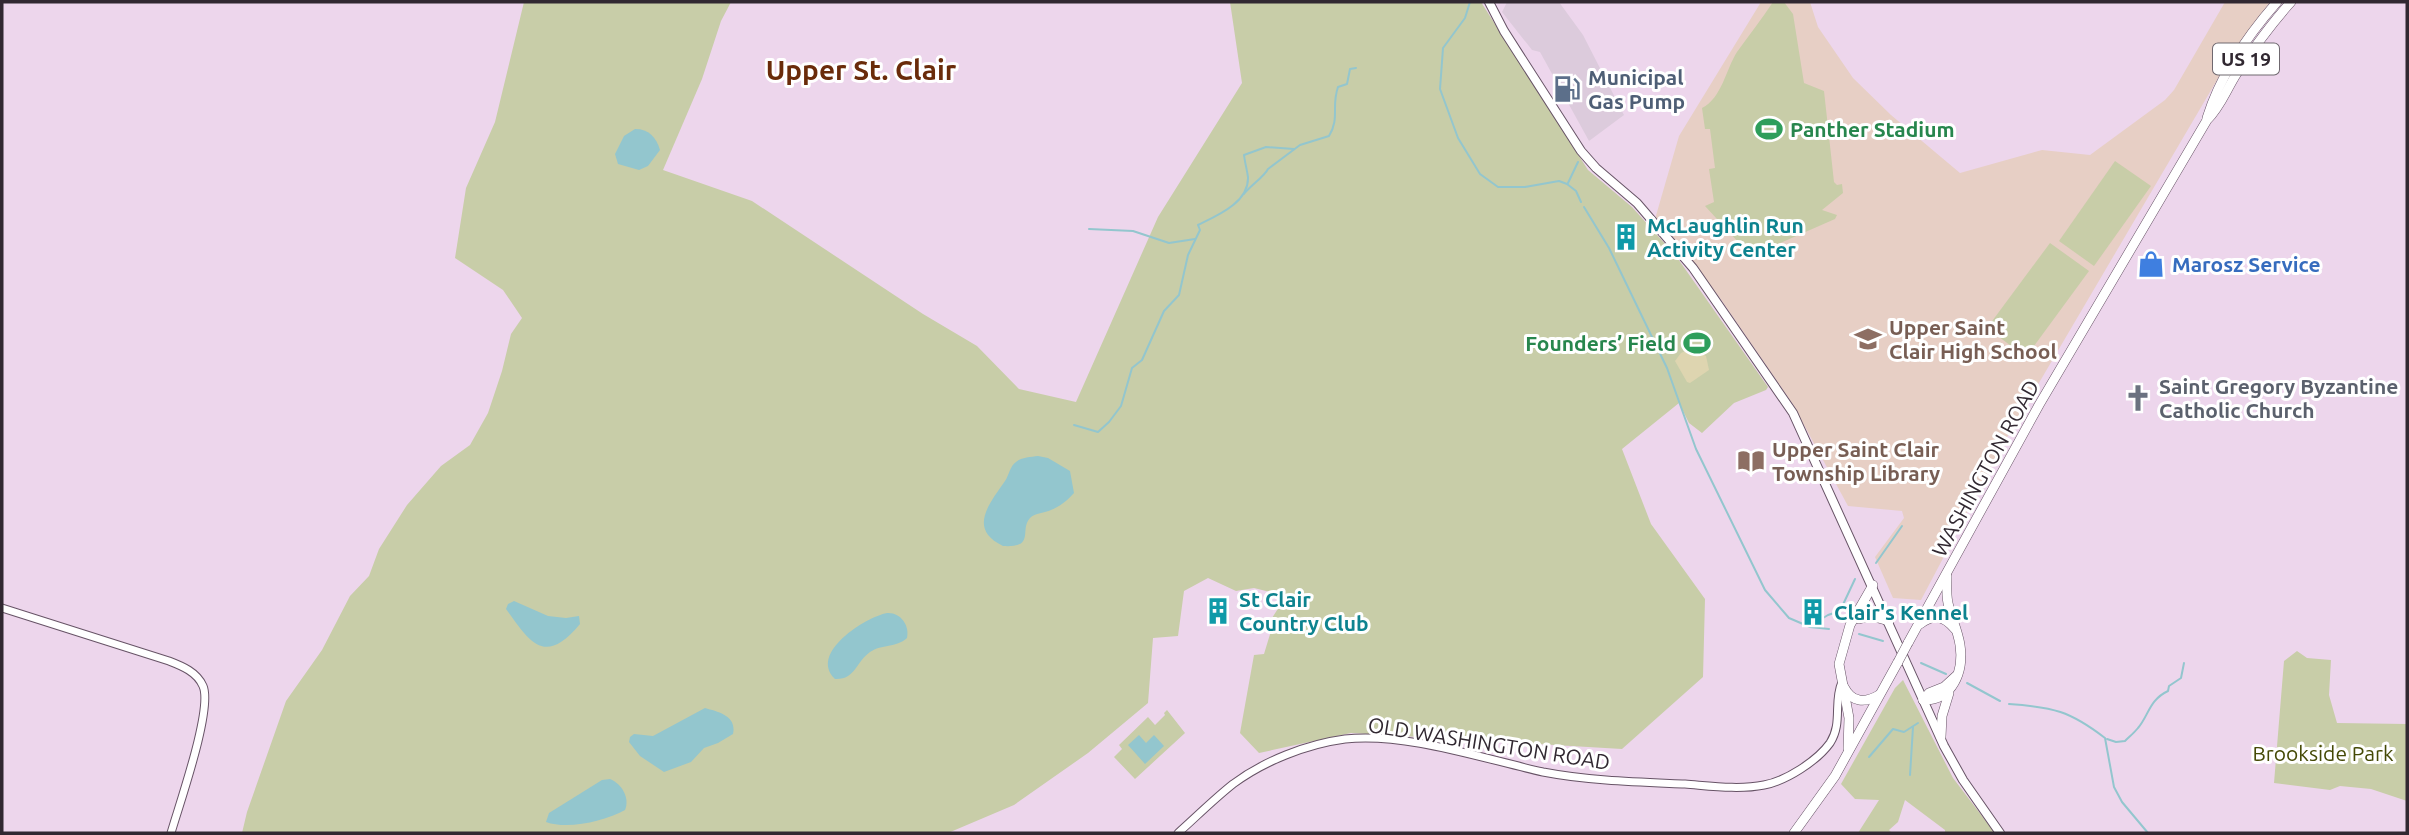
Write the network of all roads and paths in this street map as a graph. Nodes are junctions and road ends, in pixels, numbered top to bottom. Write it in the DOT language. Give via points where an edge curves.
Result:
graph roads {
  1 [pos="1489,2"];
  2 [pos="2277,2"];
  3 [pos="2291,2"];
  4 [pos="2207,120"];
  5 [pos="1947,572"];
  6 [pos="1873,585"];
  7 [pos="2,608"];
  8 [pos="1859,619"];
  9 [pos="1889,621"];
  10 [pos="1918,625"];
  11 [pos="1956,630"];
  12 [pos="1849,632"];
  13 [pos="1956,676"];
  14 [pos="1842,682"];
  15 [pos="1949,693"];
  16 [pos="1881,694"];
  17 [pos="1923,699"];
  18 [pos="1941,737"];
  19 [pos="1847,754"];
  20 [pos="171,833"];
  21 [pos="1178,833"];
  22 [pos="1794,833"];
  23 [pos="2000,833"];
  1 -- 6 [label="main road" via="1581,151 1671,242 1774,384 1800,426"];
  2 -- 4 [label="main road, WASHINGTON ROAD / US 19" via="2240,53"];
  3 -- 4 [label="main road, WASHINGTON ROAD / US 19"];
  4 -- 5 [label="main road, WASHINGTON ROAD / US 19" via="2039,405"];
  5 -- 10 [label="main road, WASHINGTON ROAD / US 19"];
  5 -- 11 [label="main road" via="1947,597"];
  6 -- 8 [label="main road"];
  6 -- 9 [label="main road"];
  6 -- 12 [label="main road"];
  7 -- 20 [label="street" via="169,661 197,676 204,687 204,714"];
  8 -- 9 [label="main road" via="1871,616"];
  8 -- 12 [label="main road"];
  9 -- 17 [label="main road"];
  10 -- 11 [label="main road" via="1938,617"];
  10 -- 16 [label="main road, WASHINGTON ROAD / US 19, bridge"];
  11 -- 13 [label="main road" via="1961,651"];
  12 -- 14 [label="main road" via="1839,664"];
  13 -- 15 [label="main road"];
  13 -- 17 [label="main road"];
  14 -- 16 [label="main road" via="1856,700"];
  14 -- 19 [label="main road" via="1849,718"];
  14 -- 21 [label="street, OLD WASHINGTON ROAD" via="1837,729 1828,745 1771,784 1734,787 1594,779 1384,739 1344,739 1307,748 1249,774"];
  15 -- 17 [label="main road"];
  15 -- 18 [label="main road" via="1941,716"];
  16 -- 19 [label="main road, WASHINGTON ROAD / US 19"];
  17 -- 18 [label="main road"];
  18 -- 23 [label="main road" via="1963,780"];
  19 -- 22 [label="main road, WASHINGTON ROAD / US 19"];
}
